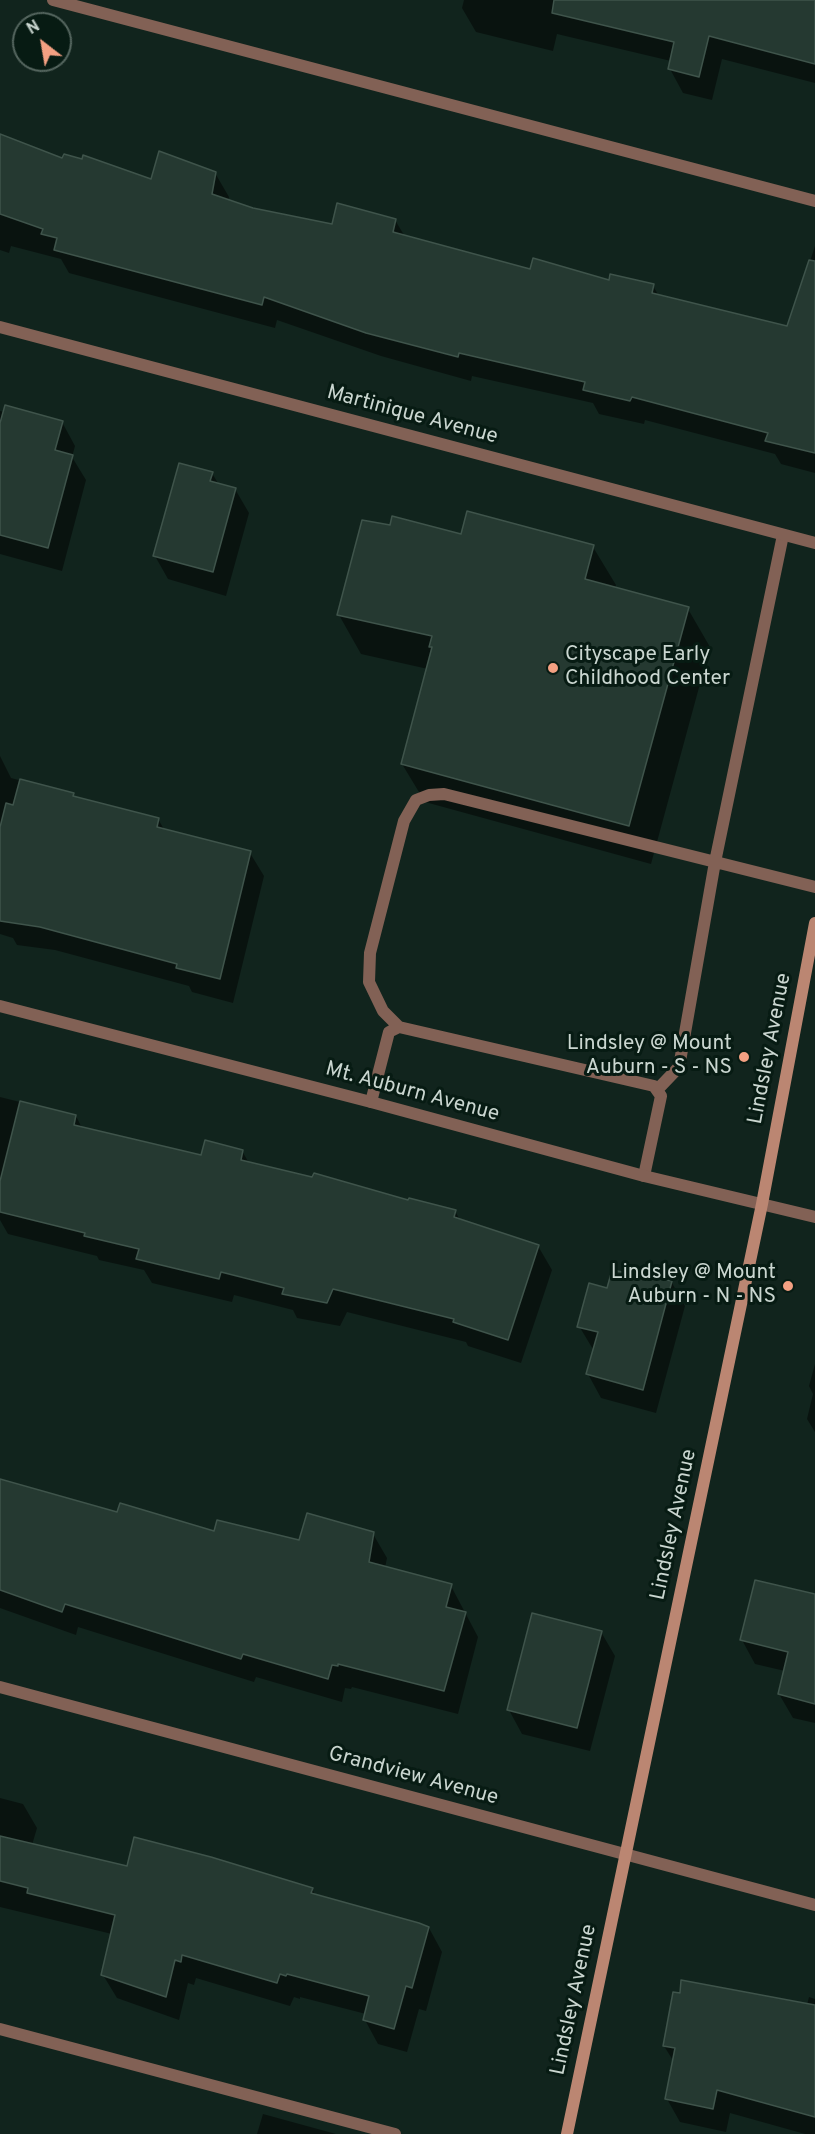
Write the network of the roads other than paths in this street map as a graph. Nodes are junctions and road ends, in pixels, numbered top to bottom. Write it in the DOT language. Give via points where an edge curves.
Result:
graph roads {
  1 [pos="53,0"];
  2 [pos="815,201"];
  3 [pos="0,327"];
  4 [pos="783,535"];
  5 [pos="815,543"];
  6 [pos="715,862"];
  7 [pos="815,887"];
  8 [pos="815,922"];
  9 [pos="0,1006"];
  10 [pos="399,1027"];
  11 [pos="657,1090"];
  12 [pos="371,1102"];
  13 [pos="644,1176"];
  14 [pos="762,1204"];
  15 [pos="815,1217"];
  16 [pos="0,1687"];
  17 [pos="626,1854"];
  18 [pos="815,1905"];
  19 [pos="0,2029"];
  20 [pos="395,2134"];
  21 [pos="567,2134"];
  1 -- 2 [label="street"];
  3 -- 4 [label="street, Martinique Avenue"];
  4 -- 5 [label="street, Martinique Avenue"];
  4 -- 6 [label="street"];
  6 -- 7 [label="street"];
  6 -- 10 [label="street" via="444,794 416,800 404,821 370,953 369,982 383,1011"];
  6 -- 11 [label="street" via="679,1066"];
  8 -- 14 [label="street, Lindsley Avenue"];
  9 -- 12 [label="street, Mt. Auburn Avenue"];
  10 -- 11 [label="street" via="654,1086"];
  10 -- 12 [label="street" via="389,1032"];
  11 -- 13 [label="street" via="661,1096"];
  12 -- 13 [label="street, Mt. Auburn Avenue"];
  13 -- 14 [label="street, Mt. Auburn Avenue"];
  14 -- 15 [label="street, Mt. Auburn Avenue"];
  14 -- 17 [label="street, Lindsley Avenue"];
  16 -- 17 [label="street, Grandview Avenue"];
  17 -- 18 [label="street, Grandview Avenue"];
  17 -- 21 [label="street, Lindsley Avenue"];
  19 -- 20 [label="street"];
}
